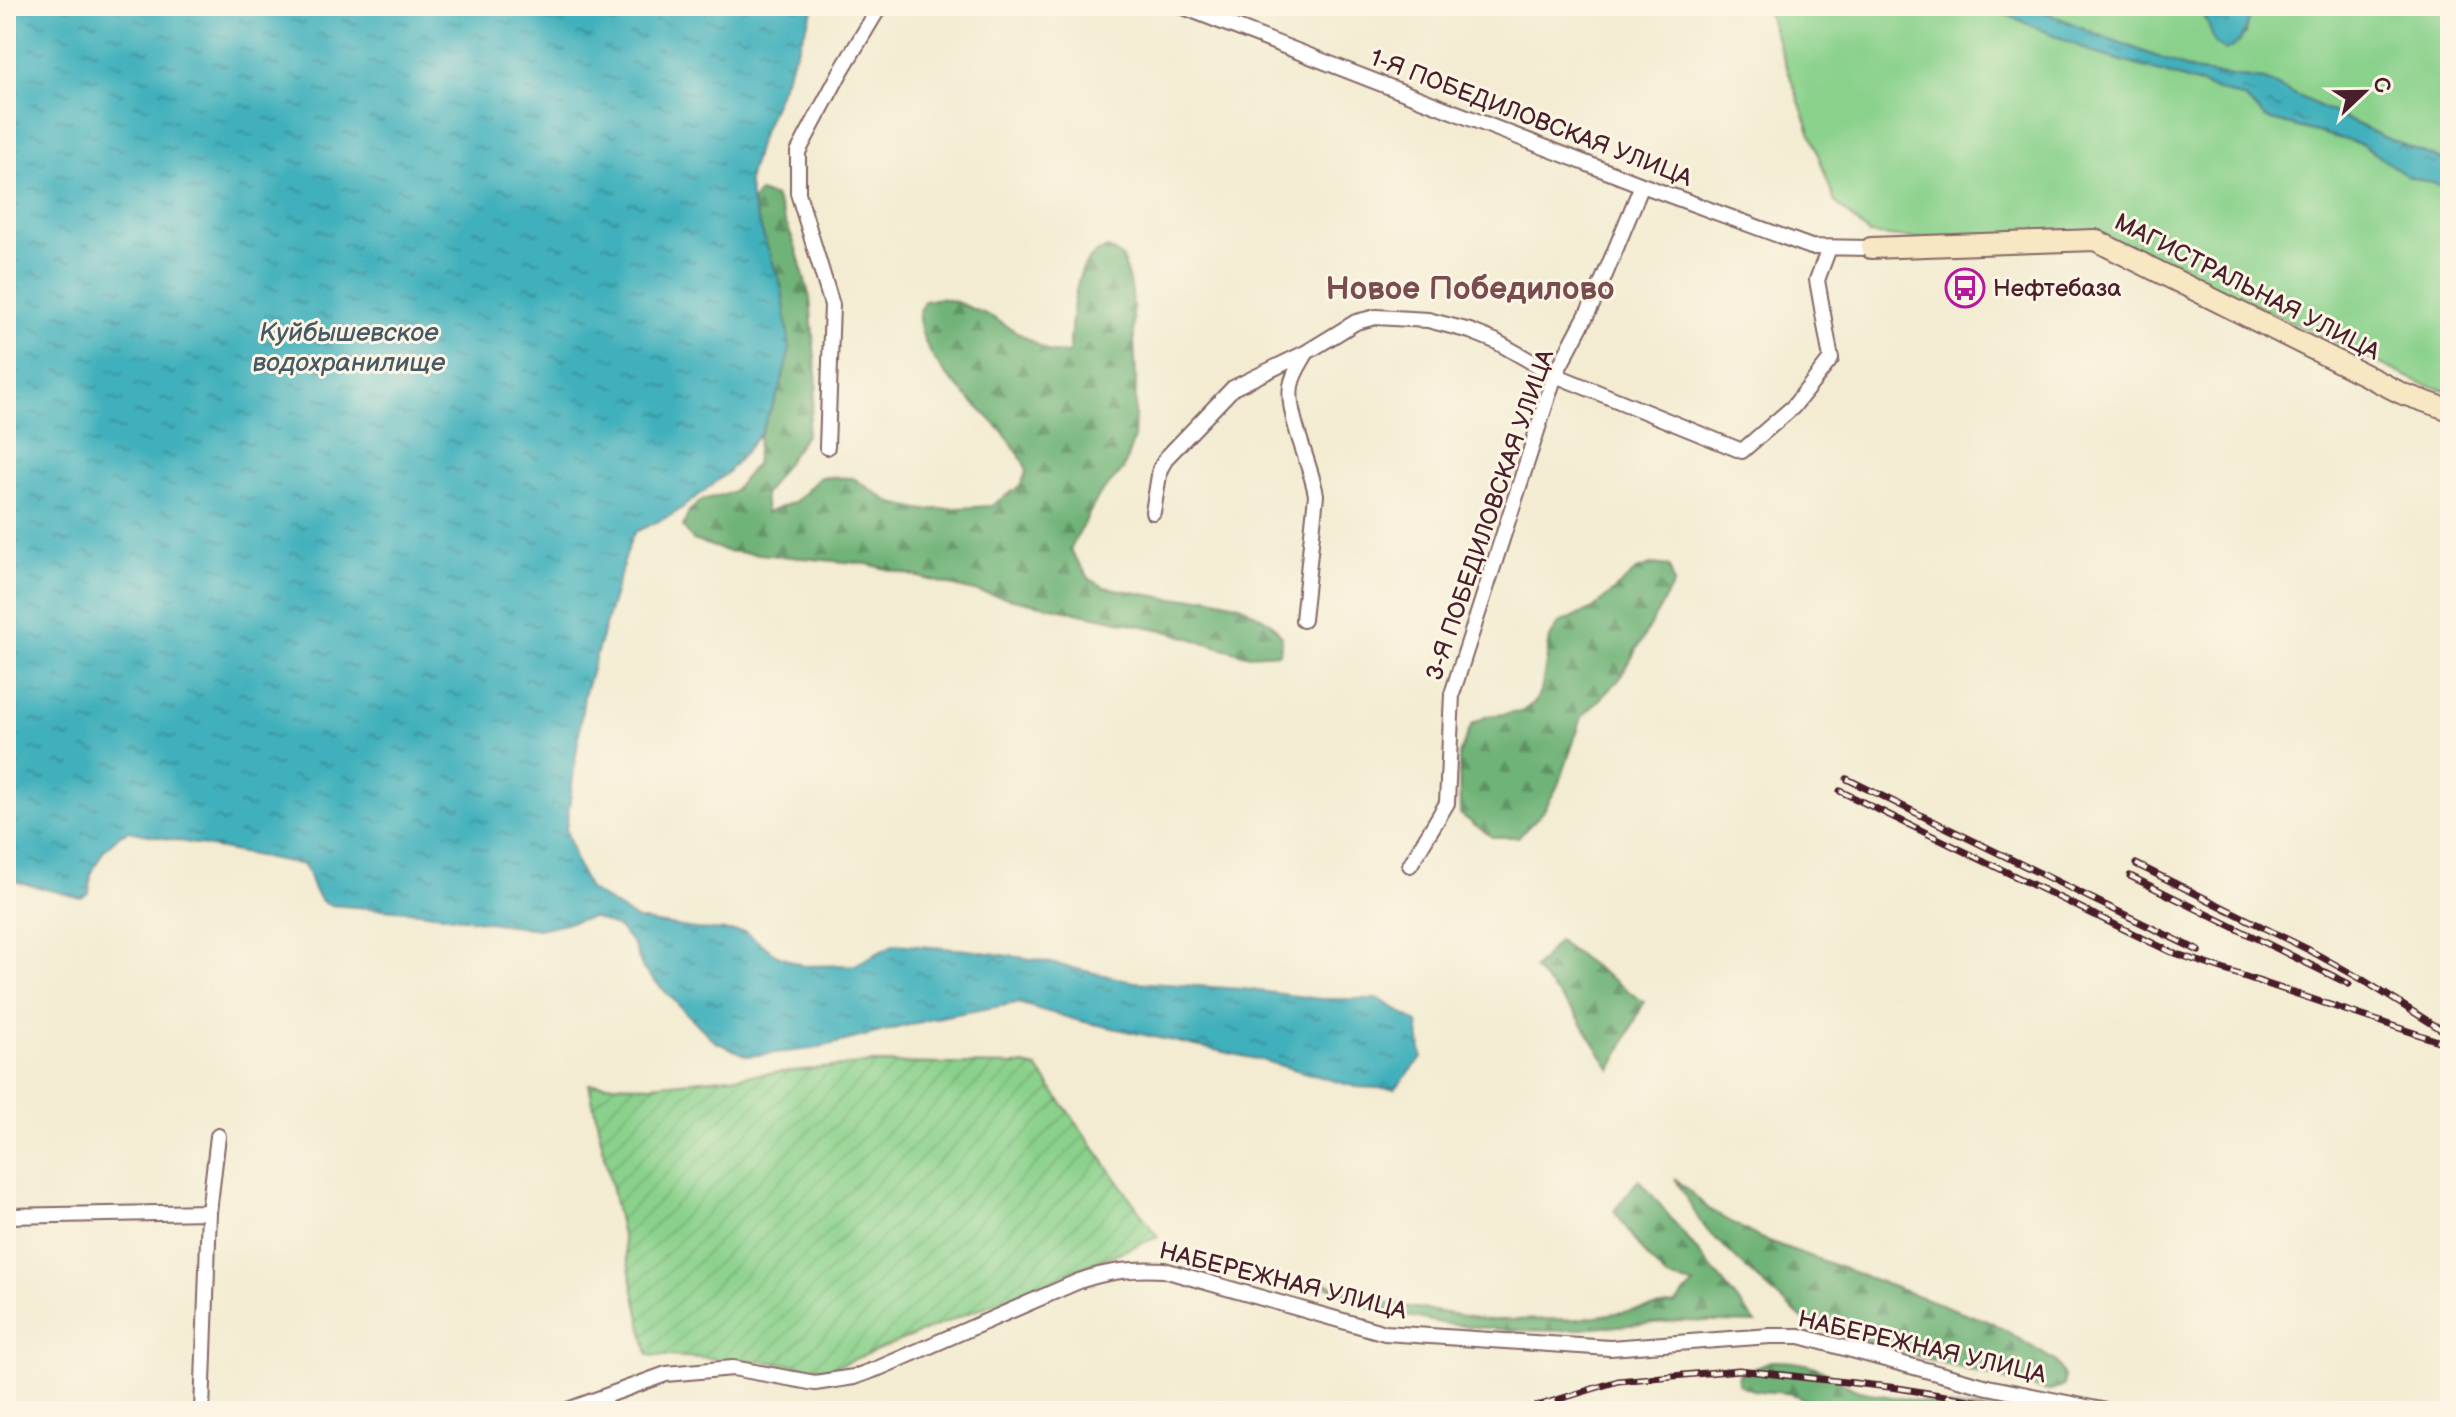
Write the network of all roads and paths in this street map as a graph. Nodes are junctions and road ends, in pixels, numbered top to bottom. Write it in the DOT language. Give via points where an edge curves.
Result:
graph roads {
  1 [pos="880,6"];
  2 [pos="1181,6"];
  3 [pos="1642,185"];
  4 [pos="1829,248"];
  5 [pos="1871,248"];
  6 [pos="1307,352"];
  7 [pos="1555,375"];
  8 [pos="2450,410"];
  9 [pos="827,447"];
  10 [pos="1153,512"];
  11 [pos="1303,620"];
  12 [pos="1410,865"];
  13 [pos="218,1136"];
  14 [pos="209,1212"];
  15 [pos="6,1216"];
  16 [pos="202,1411"];
  17 [pos="565,1411"];
  18 [pos="2107,1411"];
  1 -- 9 [label="street" via="798,152 798,193 832,305"];
  2 -- 3 [label="street, 1-Я ПОБЕДИЛОВСКАЯ УЛИЦА"];
  3 -- 4 [label="street, 1-Я ПОБЕДИЛОВСКАЯ УЛИЦА" via="1811,247"];
  3 -- 7 [label="street, 3-Я ПОБЕДИЛОВСКАЯ УЛИЦА" via="1595,299"];
  4 -- 5 [label="street, 1-Я ПОБЕДИЛОВСКАЯ УЛИЦА"];
  4 -- 7 [label="street" via="1817,280 1831,359 1793,407 1742,451"];
  5 -- 8 [label="street, МАГИСТРАЛЬНАЯ УЛИЦА" via="2095,240 2403,394"];
  6 -- 7 [label="street" via="1366,319 1428,320 1495,341"];
  6 -- 10 [label="street" via="1248,379 1217,403 1167,457"];
  6 -- 11 [label="street" via="1290,388 1316,495"];
  7 -- 12 [label="street, 3-Я ПОБЕДИЛОВСКАЯ УЛИЦА" via="1452,694 1447,803"];
  13 -- 14 [label="street"];
  14 -- 15 [label="street"];
  14 -- 16 [label="street"];
  17 -- 18 [label="street, НАБЕРЕЖНАЯ УЛИЦА" via="666,1374 733,1368 815,1383 854,1377 1079,1281 1134,1268 1164,1270 1385,1333 1610,1348 1800,1336 1988,1387"];
}
